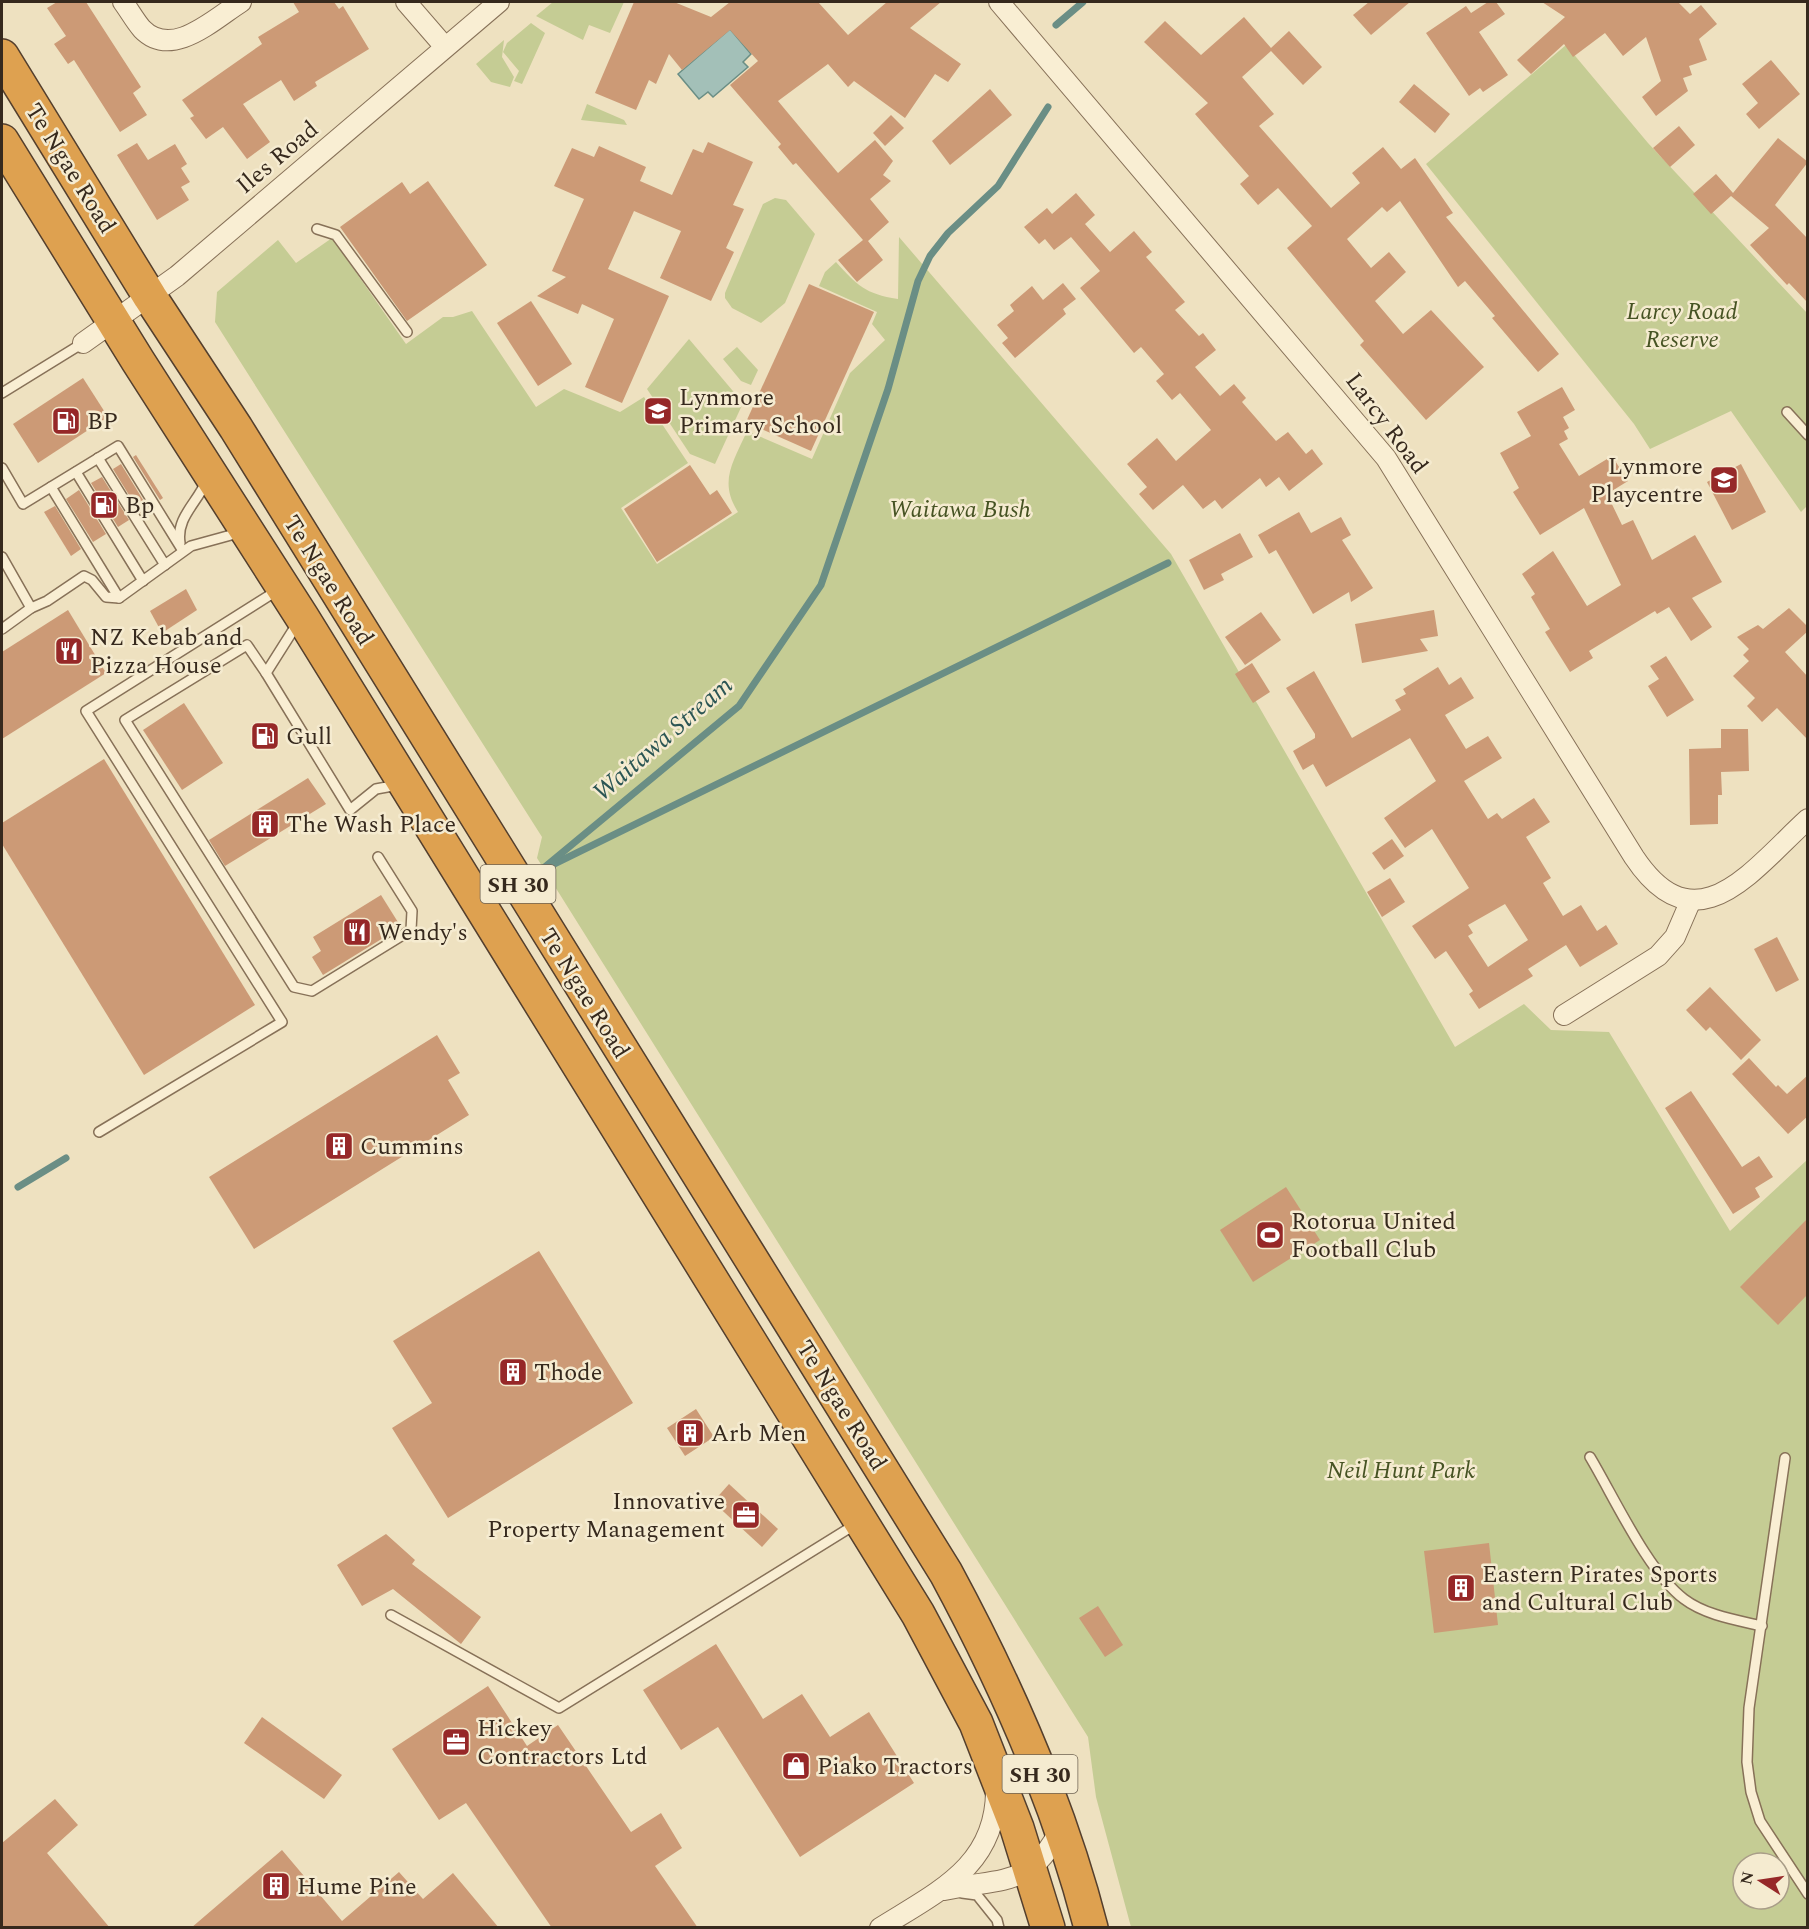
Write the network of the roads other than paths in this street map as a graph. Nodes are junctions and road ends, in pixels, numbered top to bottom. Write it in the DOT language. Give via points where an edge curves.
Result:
graph roads {
  1 [pos="123,2"];
  2 [pos="241,2"];
  3 [pos="405,2"];
  4 [pos="499,2"];
  5 [pos="999,2"];
  6 [pos="445,47"];
  7 [pos="2,56"];
  8 [pos="2,141"];
  9 [pos="317,229"];
  10 [pos="150,297"];
  11 [pos="114,322"];
  12 [pos="407,332"];
  13 [pos="83,344"];
  14 [pos="2,393"];
  15 [pos="1787,412"];
  16 [pos="1808,435"];
  17 [pos="98,458"];
  18 [pos="2,468"];
  19 [pos="76,472"];
  20 [pos="210,474"];
  21 [pos="51,487"];
  22 [pos="247,531"];
  23 [pos="183,551"];
  24 [pos="2,557"];
  25 [pos="165,565"];
  26 [pos="143,581"];
  27 [pos="282,587"];
  28 [pos="119,598"];
  29 [pos="30,608"];
  30 [pos="302,617"];
  31 [pos="2,629"];
  32 [pos="266,673"];
  33 [pos="405,783"];
  34 [pos="1808,819"];
  35 [pos="378,857"];
  36 [pos="1691,900"];
  37 [pos="1564,1016"];
  38 [pos="99,1132"];
  39 [pos="1590,1456"];
  40 [pos="1785,1458"];
  41 [pos="861,1521"];
  42 [pos="391,1615"];
  43 [pos="1762,1626"];
  44 [pos="996,1773"];
  45 [pos="1061,1828"];
  46 [pos="941,1891"];
  47 [pos="1032,1894"];
  48 [pos="1808,1894"];
  49 [pos="880,1928"];
  50 [pos="999,1928"];
  51 [pos="1091,1928"];
  1 -- 2 [label="street" via="141,28 165,42 194,31"];
  3 -- 6 [label="street"];
  4 -- 6 [label="street, Iles Road"];
  5 -- 36 [label="street, Larcy Road" via="1376,444 1639,864 1666,893"];
  6 -- 10 [label="street, Iles Road"];
  7 -- 10 [label="highway, Te Ngae Road / SH 30"];
  8 -- 11 [label="highway, Te Ngae Road / SH 30"];
  9 -- 12 [label="lane" via="336,235"];
  10 -- 11 [label="street, Iles Road"];
  10 -- 45 [label="highway, Te Ngae Road / SH 30" via="236,428 946,1573 1020,1721"];
  11 -- 13 [label="street, Iles Road"];
  11 -- 20 [label="highway, Te Ngae Road / SH 30"];
  13 -- 14 [label="lane"];
  15 -- 16 [label="lane"];
  17 -- 19 [label="lane"];
  17 -- 23 [label="lane" via="118,446"];
  17 -- 25 [label="lane"];
  18 -- 21 [label="lane" via="23,504"];
  19 -- 21 [label="lane"];
  19 -- 26 [label="lane"];
  20 -- 22 [label="highway, Te Ngae Road / SH 30"];
  20 -- 23 [label="lane" via="181,521 179,537"];
  21 -- 28 [label="lane"];
  22 -- 23 [label="lane" via="200,542"];
  22 -- 27 [label="highway, Te Ngae Road / SH 30"];
  23 -- 25 [label="lane"];
  24 -- 29 [label="lane"];
  25 -- 26 [label="lane"];
  26 -- 28 [label="lane"];
  27 -- 30 [label="highway, Te Ngae Road / SH 30"];
  27 -- 38 [label="lane" via="86,711 282,1022"];
  28 -- 29 [label="lane" via="106,597 84,576"];
  29 -- 31 [label="lane"];
  30 -- 32 [label="lane"];
  30 -- 33 [label="highway, Te Ngae Road / SH 30"];
  32 -- 33 [label="lane" via="350,810 376,789"];
  32 -- 35 [label="lane" via="247,645 125,720 294,987 312,991 411,930 412,911"];
  33 -- 41 [label="highway, Te Ngae Road / SH 30"];
  34 -- 36 [label="street" via="1744,878 1722,893"];
  36 -- 37 [label="street" via="1675,937 1658,956"];
  39 -- 43 [label="lane" via="1659,1576 1685,1600 1718,1615"];
  40 -- 43 [label="lane"];
  41 -- 42 [label="lane" via="559,1708"];
  41 -- 44 [label="highway, Te Ngae Road / SH 30" via="918,1614 976,1723"];
  43 -- 48 [label="lane" via="1748,1726 1749,1785 1766,1833"];
  44 -- 46 [label="street" via="996,1809 985,1843"];
  44 -- 47 [label="highway, Te Ngae Road / SH 30"];
  45 -- 47 [label="street" via="1044,1857"];
  45 -- 51 [label="highway, Te Ngae Road / SH 30"];
  46 -- 47 [label="street" via="974,1883"];
  46 -- 49 [label="street"];
  46 -- 50 [label="lane" via="977,1895"];
}
